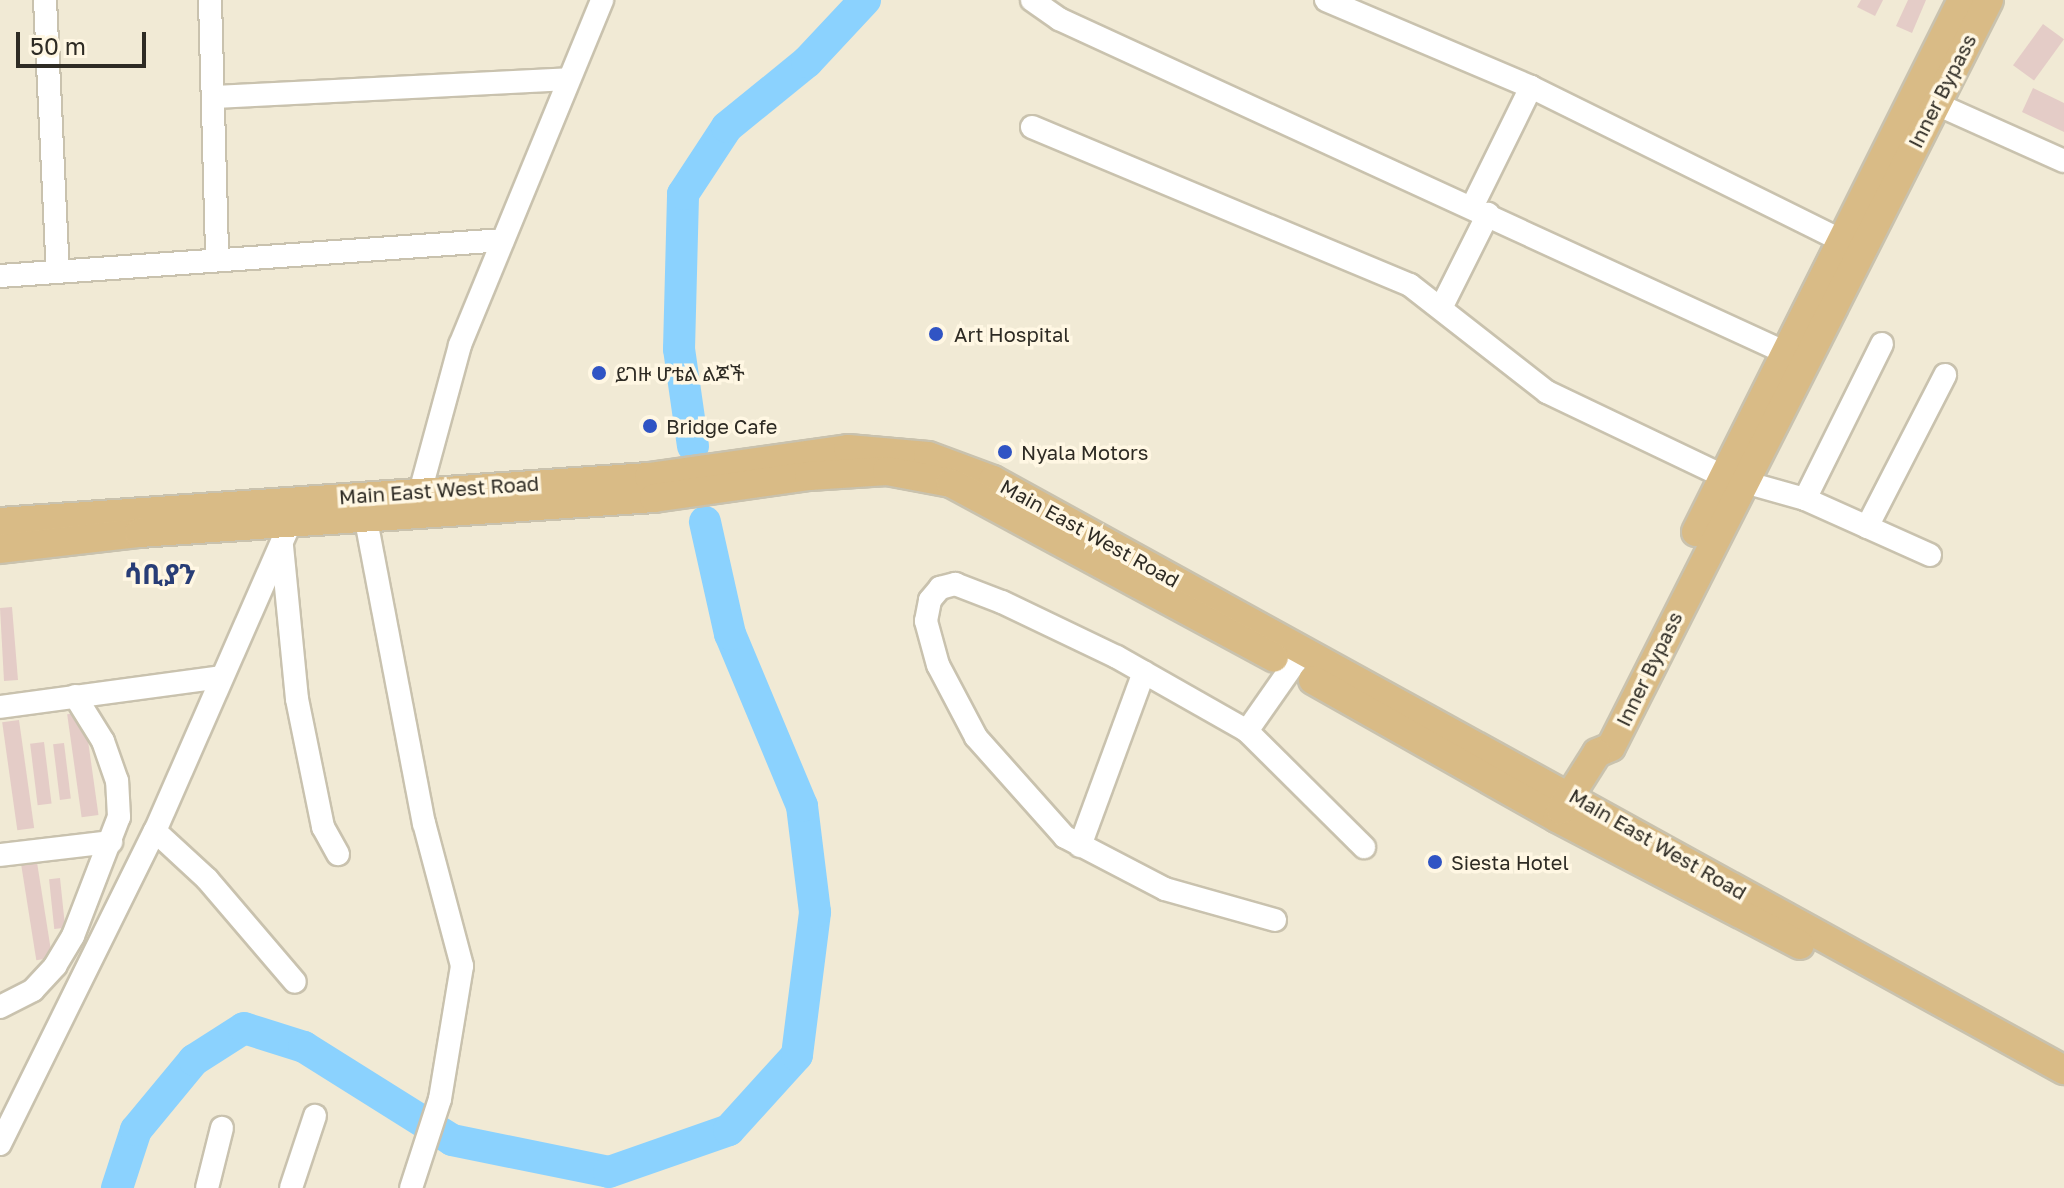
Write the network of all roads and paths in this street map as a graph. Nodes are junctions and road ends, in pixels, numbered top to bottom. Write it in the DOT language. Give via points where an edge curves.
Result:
graph roads {
  1 [pos="45,0"];
  2 [pos="210,0"];
  3 [pos="602,0"];
  4 [pos="1032,0"];
  5 [pos="1326,0"];
  6 [pos="1962,0"];
  7 [pos="1989,0"];
  8 [pos="568,79"];
  9 [pos="1531,87"];
  10 [pos="216,97"];
  11 [pos="1925,99"];
  12 [pos="1032,127"];
  13 [pos="2064,161"];
  14 [pos="1480,210"];
  15 [pos="503,240"];
  16 [pos="1841,240"];
  17 [pos="217,257"];
  18 [pos="58,271"];
  19 [pos="0,276"];
  20 [pos="1442,306"];
  21 [pos="1882,344"];
  22 [pos="1784,352"];
  23 [pos="1945,375"];
  24 [pos="1733,480"];
  25 [pos="1805,499"];
  26 [pos="417,505"];
  27 [pos="366,520"];
  28 [pos="0,522"];
  29 [pos="1867,527"];
  30 [pos="285,535"];
  31 [pos="0,549"];
  32 [pos="1930,555"];
  33 [pos="1296,661"];
  34 [pos="1144,672"];
  35 [pos="221,677"];
  36 [pos="75,696"];
  37 [pos="0,706"];
  38 [pos="1247,731"];
  39 [pos="1564,806"];
  40 [pos="155,831"];
  41 [pos="111,842"];
  42 [pos="1080,846"];
  43 [pos="1364,847"];
  44 [pos="338,854"];
  45 [pos="0,855"];
  46 [pos="1275,920"];
  47 [pos="295,982"];
  48 [pos="0,1007"];
  49 [pos="2064,1070"];
  50 [pos="2064,1090"];
  51 [pos="315,1116"];
  52 [pos="222,1128"];
  53 [pos="0,1144"];
  54 [pos="207,1188"];
  55 [pos="291,1188"];
  56 [pos="411,1188"];
  1 -- 18 [label="street"];
  2 -- 10 [label="street"];
  3 -- 8 [label="street"];
  4 -- 14 [label="street" via="1059,19"];
  5 -- 9 [label="street"];
  6 -- 11 [label="main road, Inner Bypass"];
  7 -- 11 [label="main road, Inner Bypass"];
  8 -- 10 [label="street"];
  8 -- 15 [label="street"];
  9 -- 14 [label="street"];
  9 -- 16 [label="street"];
  10 -- 17 [label="street"];
  11 -- 13 [label="street"];
  11 -- 16 [label="main road, Inner Bypass"];
  11 -- 24 [label="main road, Inner Bypass"];
  12 -- 20 [label="street" via="1303,237 1410,285"];
  14 -- 20 [label="street"];
  14 -- 22 [label="street"];
  15 -- 17 [label="street"];
  15 -- 26 [label="street" via="460,345"];
  16 -- 22 [label="main road, Inner Bypass"];
  17 -- 18 [label="street"];
  18 -- 19 [label="street"];
  20 -- 24 [label="street" via="1547,392"];
  21 -- 25 [label="street"];
  22 -- 24 [label="main road, Inner Bypass"];
  23 -- 29 [label="street"];
  24 -- 25 [label="street"];
  24 -- 39 [label="main road, Inner Bypass" via="1611,747 1597,753"];
  25 -- 29 [label="street"];
  26 -- 27 [label="main road, Main East West Road"];
  26 -- 28 [label="main road, Main East West Road"];
  26 -- 33 [label="main road, Main East West Road" via="651,488 808,466 878,448 928,456"];
  27 -- 30 [label="main road, Main East West Road"];
  27 -- 56 [label="street" via="424,823 460,949 461,983 440,1099"];
  29 -- 32 [label="street"];
  30 -- 31 [label="main road, Main East West Road" via="139,533"];
  30 -- 35 [label="street"];
  30 -- 44 [label="street" via="297,699 323,827"];
  33 -- 38 [label="street"];
  33 -- 39 [label="main road, Main East West Road"];
  34 -- 38 [label="street"];
  34 -- 42 [label="street"];
  34 -- 42 [label="street" via="955,584 940,588 930,600 927,639 976,737 1065,837"];
  35 -- 36 [label="street"];
  35 -- 40 [label="street"];
  36 -- 37 [label="street"];
  36 -- 41 [label="street" via="103,741 117,781 119,817"];
  38 -- 43 [label="street"];
  39 -- 49 [label="main road, Main East West Road"];
  39 -- 50 [label="main road, Main East West Road"];
  40 -- 47 [label="street" via="207,879"];
  40 -- 53 [label="street"];
  41 -- 45 [label="street"];
  41 -- 48 [label="street" via="73,936 55,966 33,990"];
  42 -- 46 [label="street" via="1165,889"];
  51 -- 55 [label="street"];
  52 -- 54 [label="street"];
}
